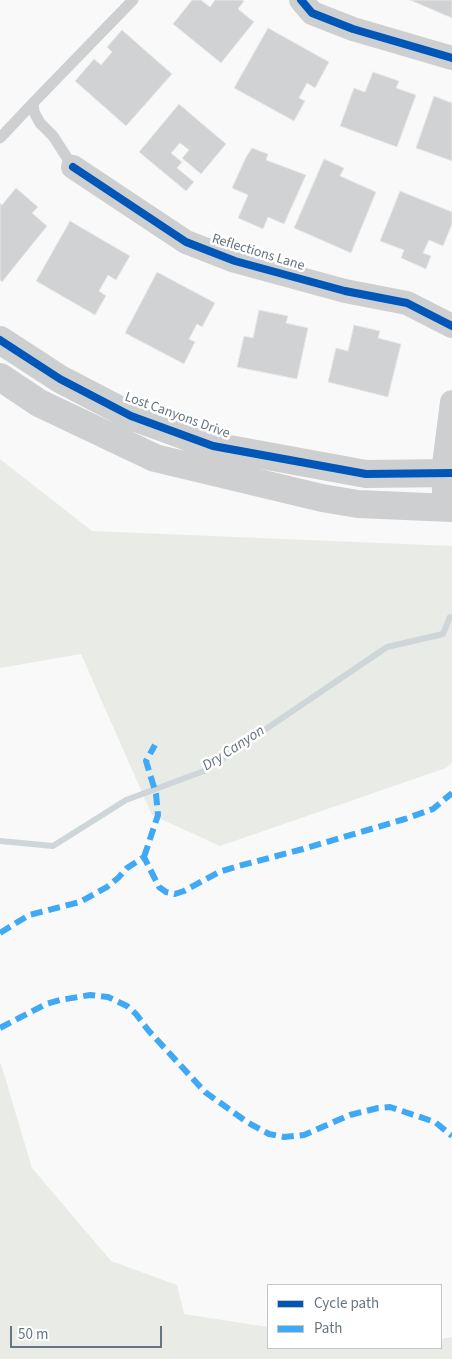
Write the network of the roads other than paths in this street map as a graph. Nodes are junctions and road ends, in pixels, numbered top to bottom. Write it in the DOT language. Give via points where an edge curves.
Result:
graph roads {
  1 [pos="133,0"];
  2 [pos="301,0"];
  3 [pos="452,58"];
  4 [pos="33,103"];
  5 [pos="0,138"];
  6 [pos="73,167"];
  7 [pos="452,326"];
  8 [pos="0,340"];
  9 [pos="0,377"];
  10 [pos="452,402"];
  11 [pos="448,473"];
  12 [pos="449,508"];
  1 -- 4 [label="lane"];
  2 -- 3 [label="street" via="312,12 353,29"];
  4 -- 5 [label="lane"];
  4 -- 6 [label="lane" via="40,122"];
  6 -- 7 [label="street, Reflections Lane" via="186,242 235,261 345,291 406,303"];
  8 -- 11 [label="street, Lost Canyons Drive" via="60,379 131,416 213,446 366,474"];
  9 -- 12 [label="street" via="39,403 156,458 322,498 358,504"];
  10 -- 11 [label="street"];
  11 -- 12 [label="street"];
}
